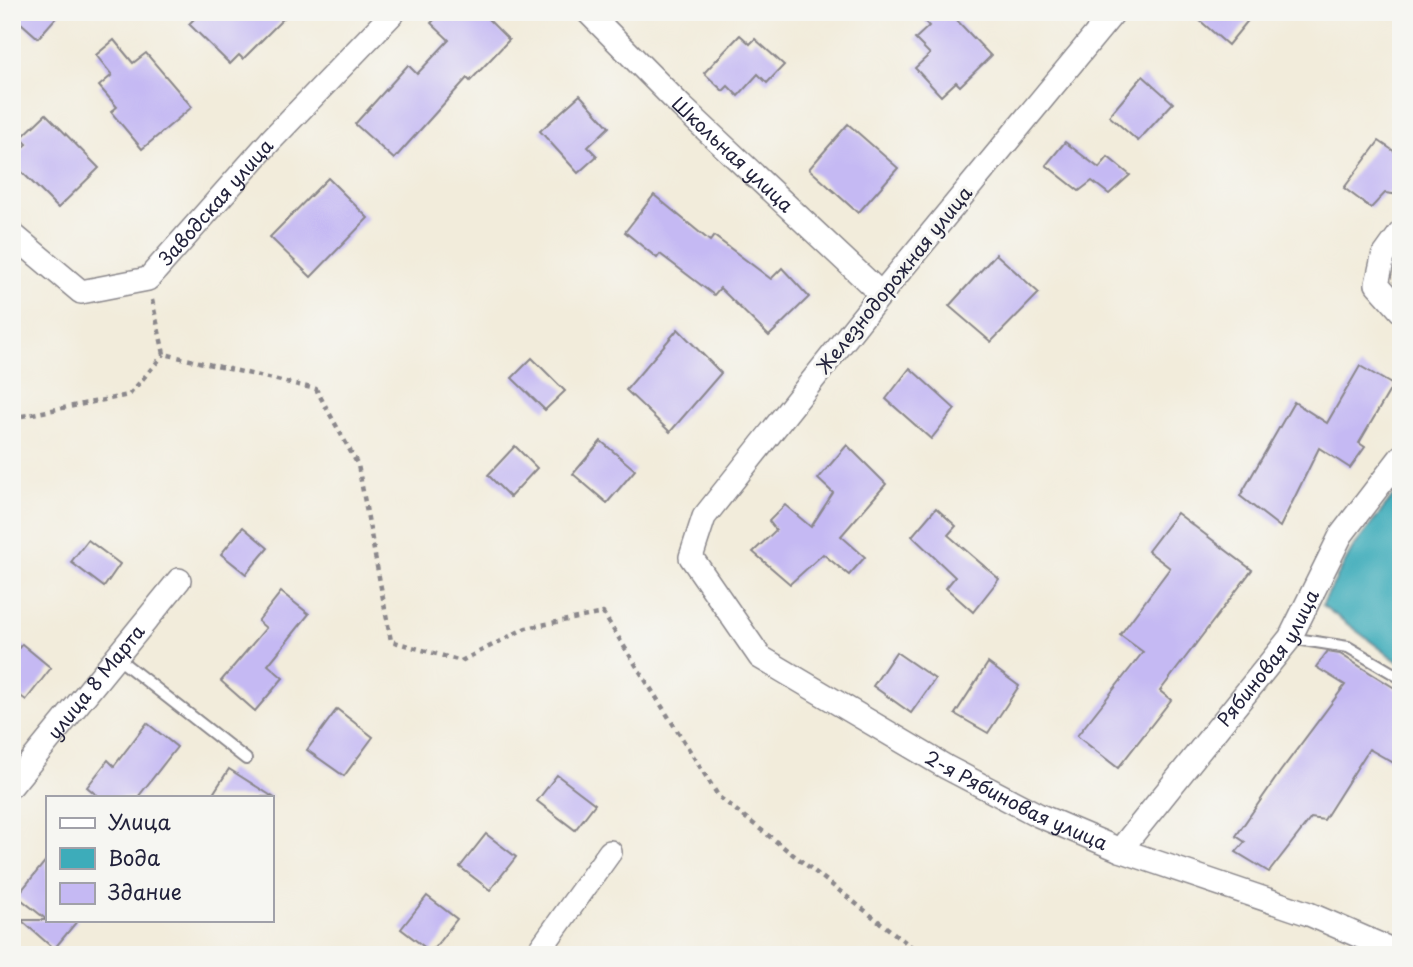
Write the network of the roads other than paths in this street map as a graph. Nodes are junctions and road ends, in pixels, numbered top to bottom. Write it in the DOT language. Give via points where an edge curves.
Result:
graph roads {
  1 [pos="394,12"];
  2 [pos="588,12"];
  3 [pos="1114,12"];
  4 [pos="1401,232"];
  5 [pos="12,234"];
  6 [pos="881,294"];
  7 [pos="1401,311"];
  8 [pos="1401,457"];
  9 [pos="691,557"];
  10 [pos="179,580"];
  11 [pos="1290,638"];
  12 [pos="116,657"];
  13 [pos="1401,678"];
  14 [pos="246,759"];
  15 [pos="12,785"];
  16 [pos="1121,850"];
  17 [pos="610,852"];
  18 [pos="1401,954"];
  19 [pos="536,955"];
  1 -- 5 [label="street, Заводская улица" via="271,140 148,279 81,292"];
  2 -- 6 [label="street, Школьная улица"];
  3 -- 6 [label="street, Железнодорожная улица"];
  4 -- 7 [label="street" via="1383,257 1377,284"];
  6 -- 9 [label="street, Железнодорожная улица" via="704,517"];
  8 -- 11 [label="street, Рябиновая улица" via="1340,535"];
  9 -- 16 [label="street, 2-я Рябиновая улица" via="760,657 946,767 1038,815"];
  10 -- 12 [label="street, улица 8 Марта"];
  11 -- 13 [label="lane" via="1348,647"];
  11 -- 16 [label="street, Рябиновая улица"];
  12 -- 14 [label="lane"];
  12 -- 15 [label="street, улица 8 Марта"];
  16 -- 18 [label="street, 2-я Рябиновая улица" via="1309,914"];
  17 -- 19 [label="street"];
}
